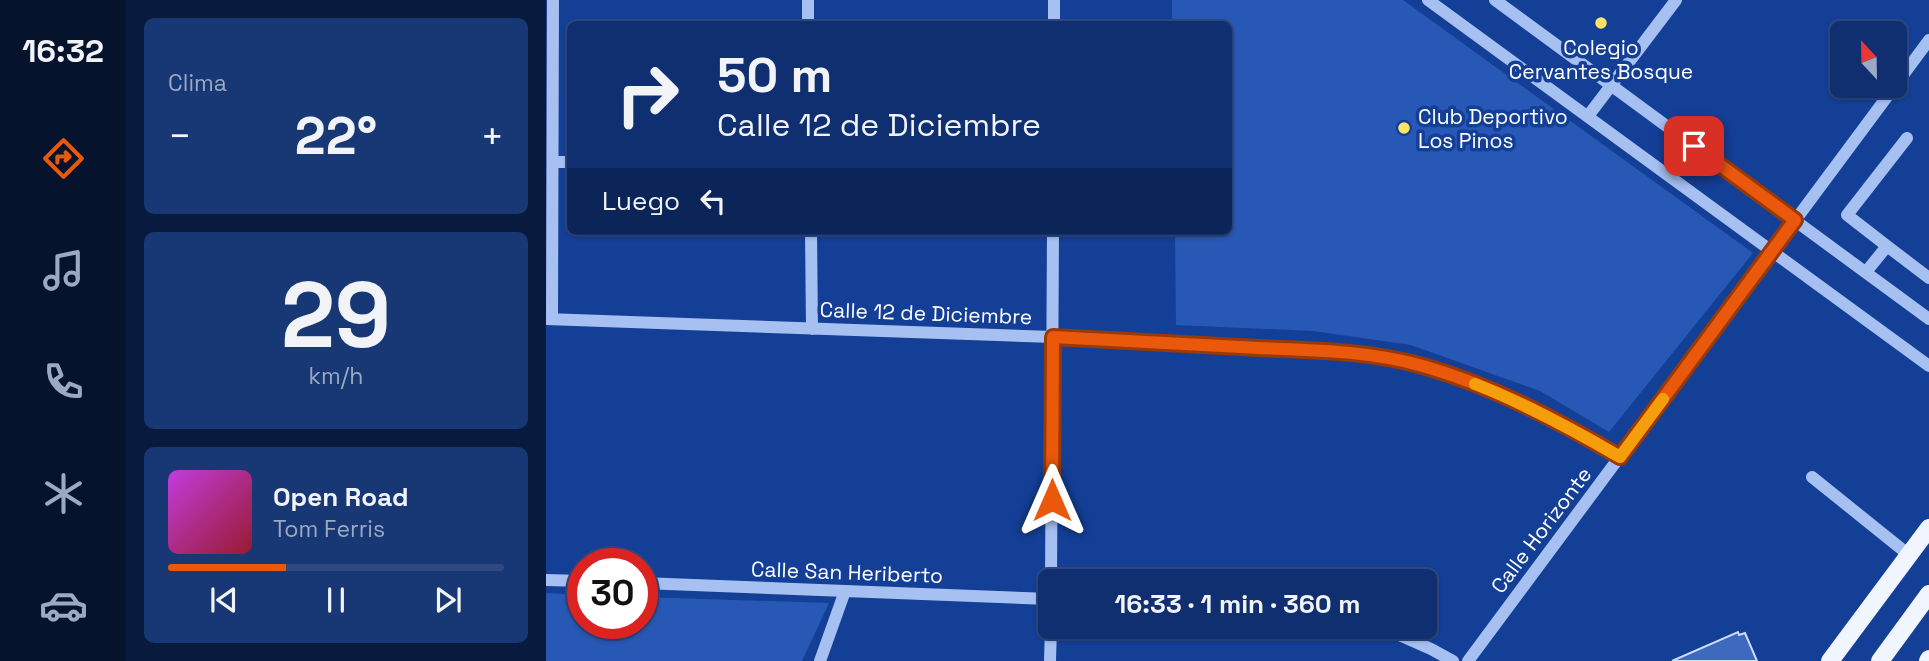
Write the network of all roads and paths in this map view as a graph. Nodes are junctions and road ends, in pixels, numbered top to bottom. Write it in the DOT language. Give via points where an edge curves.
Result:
graph roads {
  1 [pos="553,0"];
  2 [pos="808,0"];
  3 [pos="1054,0"];
  4 [pos="1428,0"];
  5 [pos="1494,0"];
  6 [pos="1676,0"];
  7 [pos="808,21"];
  8 [pos="1054,21"];
  9 [pos="1929,40"];
  10 [pos="1908,68"];
  11 [pos="1613,86"];
  12 [pos="1886,98"];
  13 [pos="1588,117"];
  14 [pos="1907,138"];
  15 [pos="552,162"];
  16 [pos="567,162"];
  17 [pos="1795,220"];
  18 [pos="811,235"];
  19 [pos="1053,235"];
  20 [pos="1887,246"];
  21 [pos="1773,250"];
  22 [pos="1866,272"];
  23 [pos="1929,278"];
  24 [pos="1927,314"];
  25 [pos="549,319"];
  26 [pos="812,329"];
  27 [pos="1053,337"];
  28 [pos="1929,366"];
  29 [pos="1620,457"];
  30 [pos="1812,477"];
  31 [pos="1929,528"];
  32 [pos="1909,555"];
  33 [pos="1051,569"];
  34 [pos="546,580"];
  35 [pos="567,581"];
  36 [pos="658,584"];
  37 [pos="845,591"];
  38 [pos="1929,594"];
  39 [pos="1038,599"];
  40 [pos="1051,639"];
  41 [pos="1410,639"];
  42 [pos="820,661"];
  43 [pos="1050,661"];
  44 [pos="1453,661"];
  45 [pos="1468,661"];
  46 [pos="1830,661"];
  47 [pos="1880,661"];
  1 -- 15 [label="street"];
  2 -- 7 [label="street"];
  3 -- 8 [label="street"];
  4 -- 13 [label="street"];
  5 -- 11 [label="street"];
  6 -- 11 [label="street"];
  9 -- 10 [label="street, Calle Horizonte"];
  11 -- 13 [label="street"];
  11 -- 17 [label="street"];
  12 -- 17 [label="street, Calle Horizonte"];
  13 -- 21 [label="street"];
  14 -- 20 [label="street" via="1847,215"];
  15 -- 16 [label="street"];
  15 -- 25 [label="street"];
  17 -- 21 [label="street, Calle Horizonte"];
  17 -- 22 [label="street"];
  18 -- 26 [label="street"];
  19 -- 27 [label="street"];
  20 -- 22 [label="street"];
  20 -- 23 [label="street"];
  21 -- 28 [label="street"];
  21 -- 29 [label="street, Calle Horizonte"];
  22 -- 24 [label="street"];
  25 -- 26 [label="street, Calle 12 de Diciembre"];
  26 -- 27 [label="street, Calle 12 de Diciembre"];
  27 -- 29 [label="street, Calle 12 de Diciembre" via="1323,351 1389,359 1433,369 1516,400"];
  27 -- 33 [label="street"];
  29 -- 45 [label="street, Calle Horizonte"];
  30 -- 32 [label="street"];
  31 -- 32 [label="main road"];
  32 -- 46 [label="main road"];
  34 -- 35 [label="street"];
  36 -- 37 [label="street, Calle San Heriberto"];
  37 -- 39 [label="street, Calle San Heriberto"];
  37 -- 42 [label="street"];
  38 -- 47 [label="main road"];
  40 -- 43 [label="street"];
  41 -- 44 [label="street"];
}
